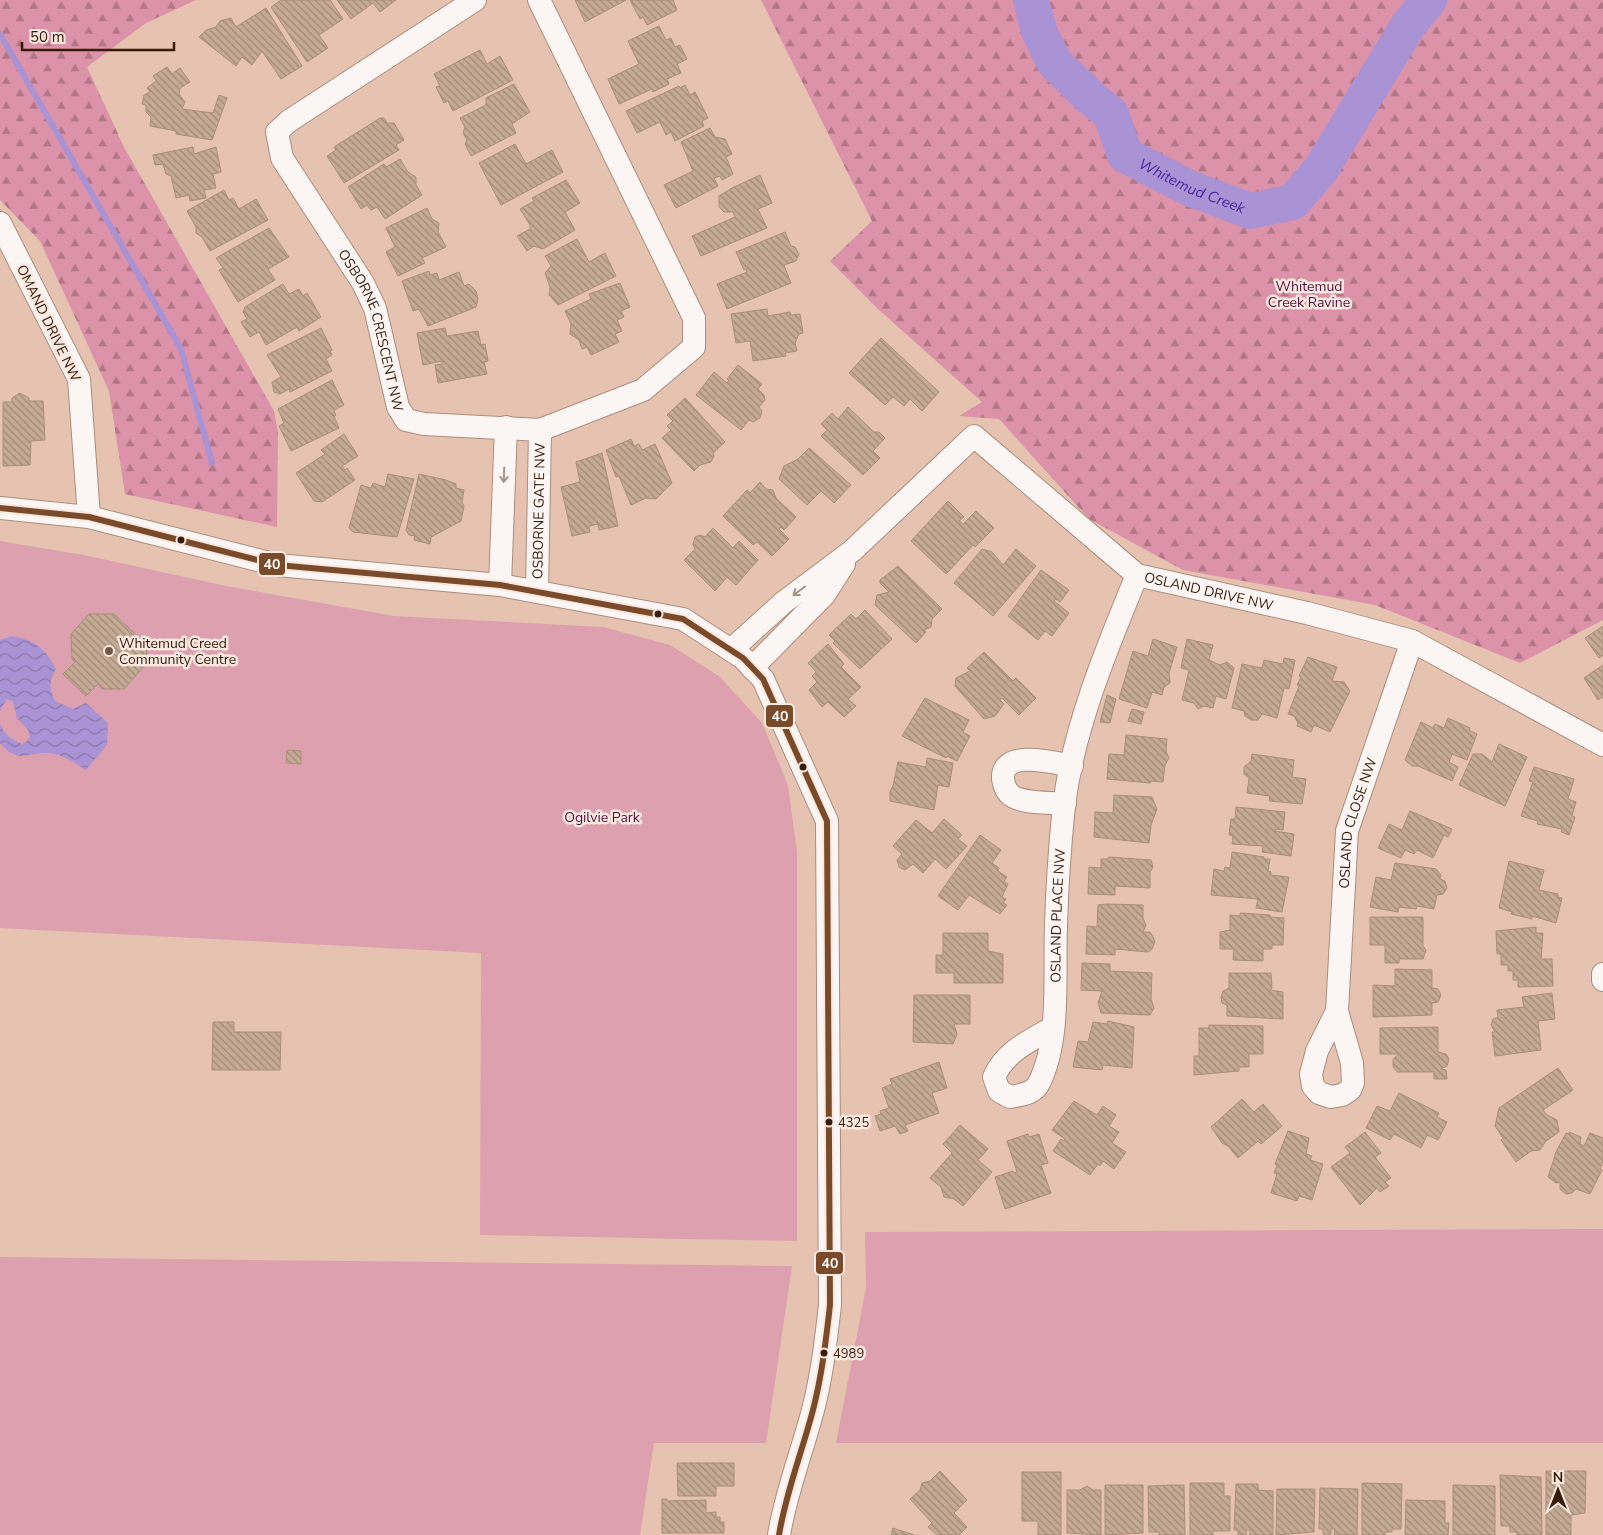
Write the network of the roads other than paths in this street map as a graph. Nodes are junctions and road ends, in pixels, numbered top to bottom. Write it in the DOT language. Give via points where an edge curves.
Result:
graph roads {
  1 [pos="475,0"];
  2 [pos="539,0"];
  3 [pos="0,223"];
  4 [pos="506,427"];
  5 [pos="540,430"];
  6 [pos="0,508"];
  7 [pos="89,517"];
  8 [pos="852,551"];
  9 [pos="1137,575"];
  10 [pos="500,584"];
  11 [pos="537,592"];
  12 [pos="1412,641"];
  13 [pos="731,650"];
  14 [pos="752,668"];
  15 [pos="1603,745"];
  16 [pos="1072,766"];
  17 [pos="1065,804"];
  18 [pos="1603,974"];
  19 [pos="1603,980"];
  20 [pos="1337,1011"];
  21 [pos="1052,1028"];
  22 [pos="779,1535"];
  1 -- 4 [label="street, OSBORNE CRESCENT NW" via="277,132 282,158 363,283 375,308 398,407 406,420 424,424"];
  2 -- 5 [label="street, OSBORNE CRESCENT NW" via="694,318 694,347 642,390"];
  3 -- 7 [label="street, OMAND DRIVE NW" via="79,379"];
  4 -- 5 [label="street, OSBORNE CRESCENT NW"];
  4 -- 10 [label="street, one-way"];
  5 -- 11 [label="street, OSBORNE GATE NW"];
  6 -- 7 [label="street"];
  7 -- 10 [label="street" via="277,565"];
  8 -- 9 [label="street, OSLAND DRIVE NW" via="974,436"];
  8 -- 13 [label="street, OSLAND DRIVE NW, one-way" via="784,602"];
  8 -- 14 [label="street, OSLAND DRIVE NW" via="824,595"];
  9 -- 12 [label="street, OSLAND DRIVE NW" via="1307,613"];
  9 -- 16 [label="street, OSLAND PLACE NW" via="1112,634"];
  10 -- 11 [label="street"];
  11 -- 13 [label="street" via="684,619"];
  12 -- 15 [label="street, OSLAND DRIVE NW"];
  12 -- 20 [label="street, OSLAND CLOSE NW" via="1347,831"];
  13 -- 14 [label="street"];
  14 -- 22 [label="street" via="763,678 827,821 830,1305 824,1358 813,1409"];
  16 -- 17 [label="street, OSLAND PLACE NW"];
  16 -- 17 [label="street" via="1037,760 1014,761 1006,766 1003,777 1004,787 1018,799"];
  17 -- 21 [label="street, OSLAND PLACE NW"];
  18 -- 19 [label="street"];
}
